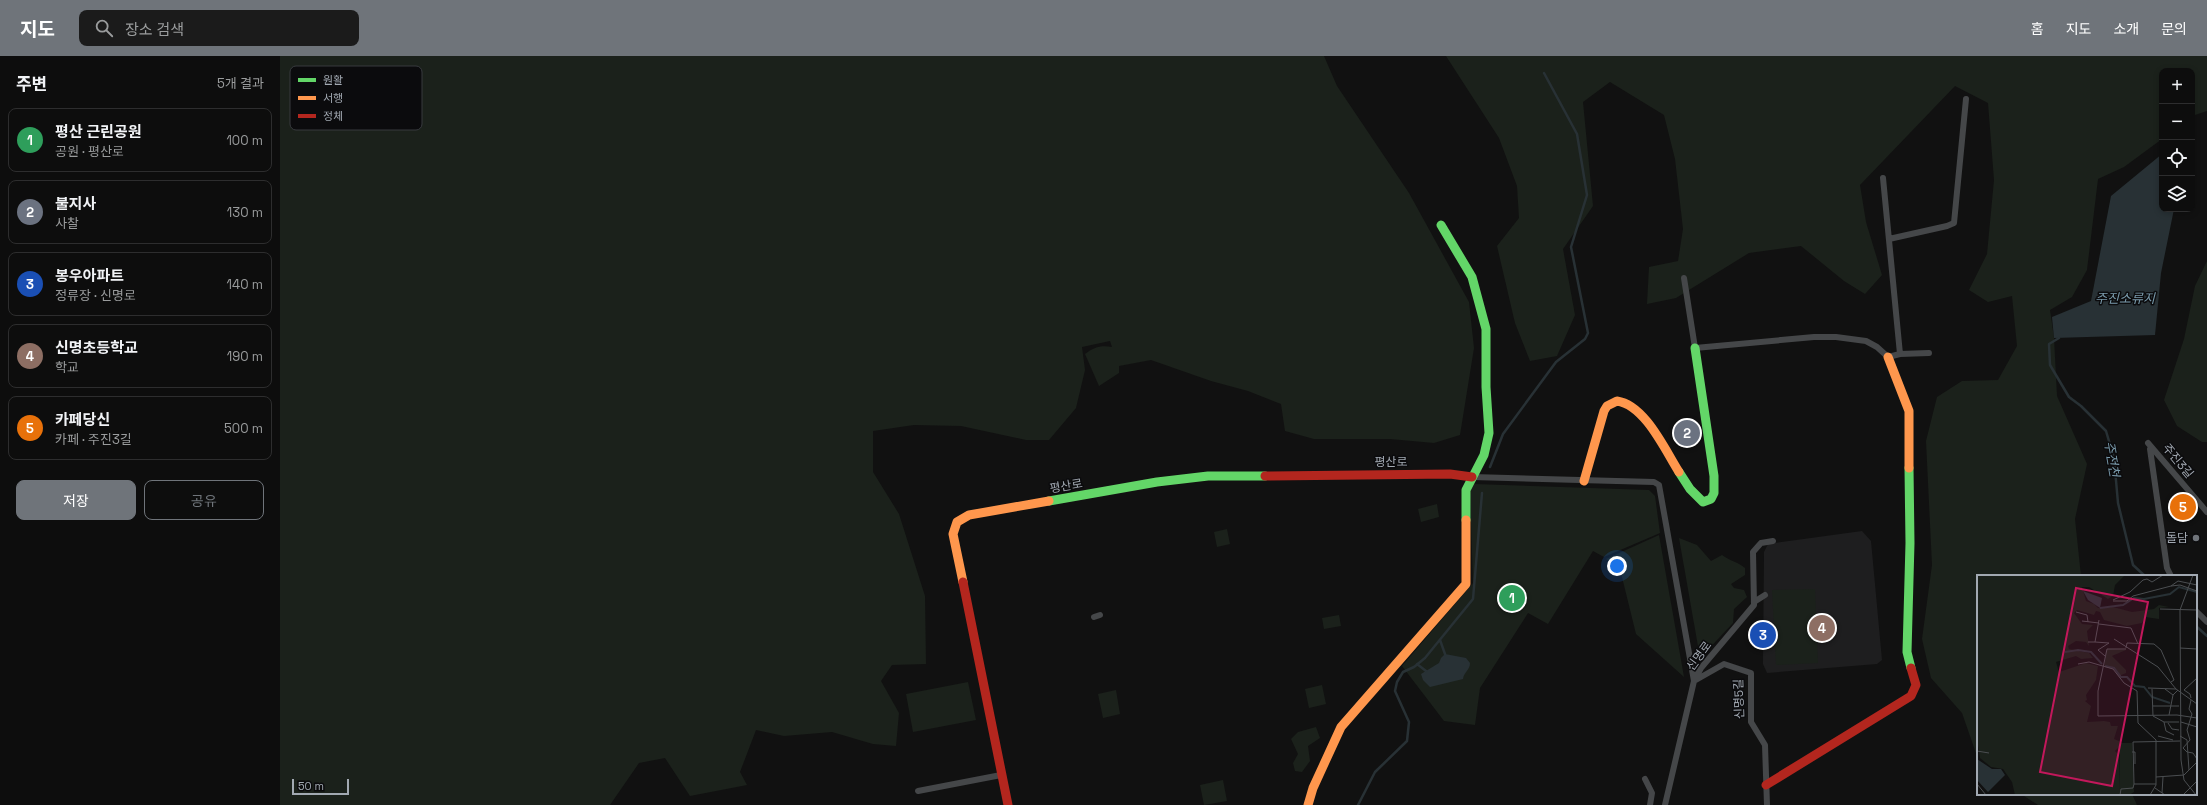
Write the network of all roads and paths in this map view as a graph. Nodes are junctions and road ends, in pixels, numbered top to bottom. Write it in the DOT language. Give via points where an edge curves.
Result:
graph roads {
  1 [pos="1966,99"];
  2 [pos="1883,178"];
  3 [pos="1441,225"];
  4 [pos="1889,239"];
  5 [pos="1684,278"];
  6 [pos="1695,348"];
  7 [pos="1929,353"];
  8 [pos="1900,354"];
  9 [pos="1888,358"];
  10 [pos="1472,477"];
  11 [pos="1584,480"];
  12 [pos="2207,512"];
  13 [pos="1773,540"];
  14 [pos="2170,575"];
  15 [pos="1765,595"];
  16 [pos="1754,602"];
  17 [pos="2197,612"];
  18 [pos="2207,622"];
  19 [pos="1694,681"];
  20 [pos="1001,775"];
  21 [pos="1645,779"];
  22 [pos="1766,785"];
  23 [pos="918,791"];
  24 [pos="1008,805"];
  25 [pos="1308,805"];
  26 [pos="1650,805"];
  27 [pos="1665,805"];
  28 [pos="1767,805"];
  1 -- 4 [label="street" via="1954,223"];
  2 -- 4 [label="street"];
  3 -- 10 [label="street" via="1472,277 1486,329 1489,433 1484,455"];
  4 -- 8 [label="street"];
  5 -- 6 [label="street"];
  6 -- 9 [label="street" via="1836,337 1866,341"];
  6 -- 11 [label="street" via="1714,476 1714,498 1709,502 1703,502 1690,489 1646,420 1638,410 1625,402 1613,402 1607,406 1601,418"];
  7 -- 8 [label="street"];
  8 -- 9 [label="street"];
  9 -- 22 [label="street" via="1908,411 1910,543 1907,652 1916,685 1911,696"];
  10 -- 11 [label="street"];
  10 -- 20 [label="street, 평산로" via="1436,474 1208,476 1157,482 959,518 954,525 954,542"];
  10 -- 25 [label="street" via="1466,490 1466,584 1341,727 1313,788"];
  11 -- 19 [label="street" via="1654,482 1659,485"];
  12 -- 14 [label="street, 주진3길" via="2149,446 2167,568"];
  13 -- 16 [label="street" via="1760,543 1753,552"];
  15 -- 16 [label="street"];
  16 -- 19 [label="street, 신명로" via="1701,668"];
  17 -- 18 [label="street"];
  19 -- 22 [label="street, 신명5길" via="1724,664 1751,673 1750,722 1765,745"];
  19 -- 27 [label="street, 신명로"];
  20 -- 23 [label="street"];
  20 -- 24 [label="street, 평산로"];
  21 -- 26 [label="street" via="1652,793"];
  22 -- 28 [label="street, 신명5길"];
}
